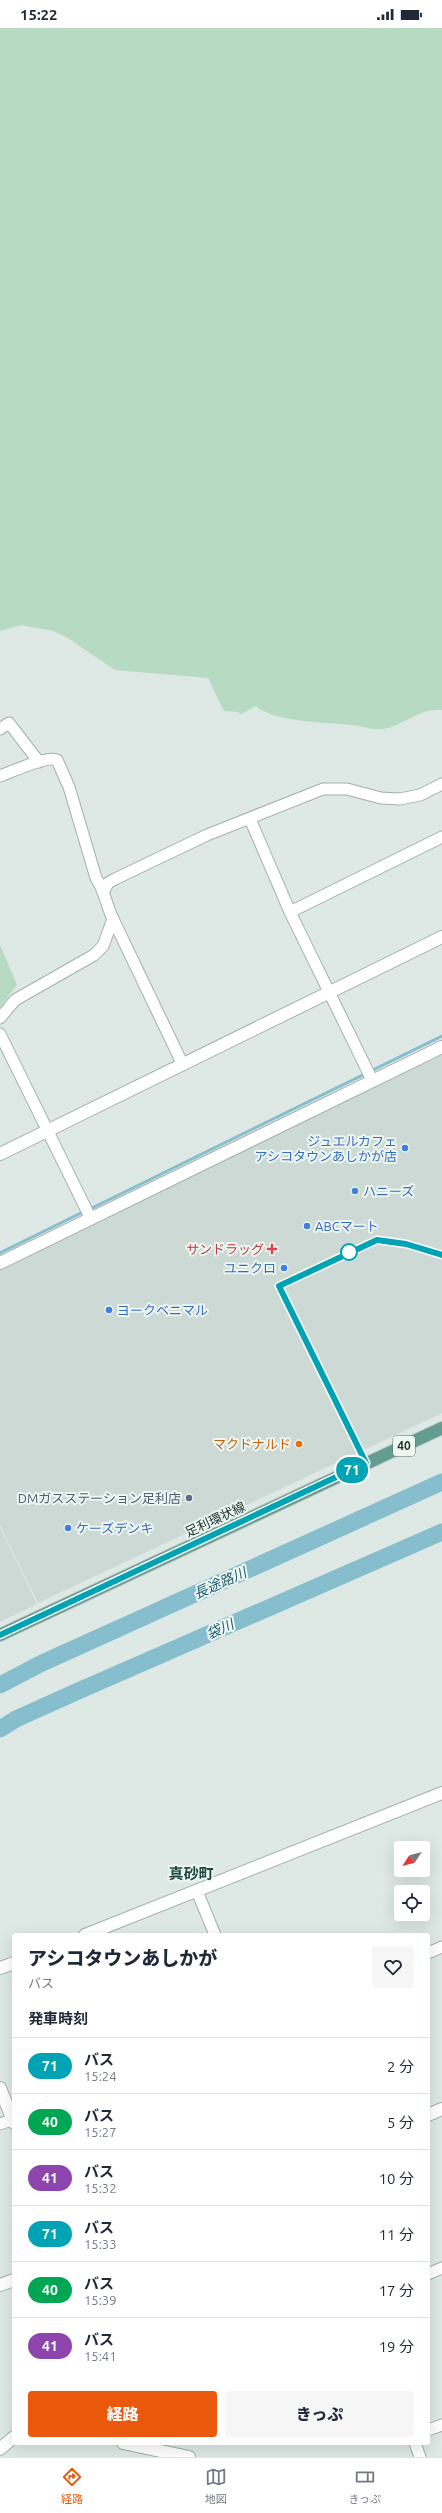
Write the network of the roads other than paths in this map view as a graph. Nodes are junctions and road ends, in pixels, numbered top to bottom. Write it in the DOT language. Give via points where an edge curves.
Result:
graph roads {
  1 [pos="0,729"];
  2 [pos="39,762"];
  3 [pos="0,776"];
  4 [pos="442,784"];
  5 [pos="250,819"];
  6 [pos="442,837"];
  7 [pos="104,891"];
  8 [pos="290,912"];
  9 [pos="113,919"];
  10 [pos="442,937"];
  11 [pos="329,994"];
  12 [pos="0,1018"];
  13 [pos="0,1035"];
  14 [pos="442,1047"];
  15 [pos="183,1065"];
  16 [pos="372,1080"];
  17 [pos="47,1131"];
  18 [pos="0,1154"];
  19 [pos="91,1219"];
  20 [pos="0,1263"];
  21 [pos="442,1428"];
  22 [pos="0,1635"];
  23 [pos="441,1795"];
  24 [pos="197,1891"];
  25 [pos="90,1933"];
  26 [pos="214,1933"];
  27 [pos="442,1947"];
  28 [pos="430,1952"];
  29 [pos="12,1964"];
  30 [pos="0,1968"];
  31 [pos="0,2088"];
  32 [pos="442,2110"];
  33 [pos="430,2114"];
  34 [pos="12,2118"];
  35 [pos="12,2120"];
  36 [pos="0,2124"];
  37 [pos="442,2268"];
  38 [pos="430,2273"];
  39 [pos="12,2281"];
  40 [pos="0,2285"];
  41 [pos="442,2425"];
  42 [pos="430,2429"];
  43 [pos="12,2439"];
  44 [pos="130,2445"];
  45 [pos="416,2445"];
  46 [pos="0,2448"];
  47 [pos="144,2449"];
  48 [pos="189,2457"];
  49 [pos="420,2457"];
  1 -- 2 [label="street" via="10,722"];
  2 -- 3 [label="street"];
  2 -- 7 [label="street" via="54,758 58,763 69,788 96,878"];
  4 -- 5 [label="street" via="420,795 400,799 328,788"];
  5 -- 7 [label="street" via="207,835 114,879 108,883"];
  5 -- 8 [label="street"];
  6 -- 8 [label="street"];
  7 -- 9 [label="street" via="106,905"];
  8 -- 11 [label="street"];
  9 -- 12 [label="street" via="103,946 94,955 16,1000"];
  9 -- 15 [label="street"];
  10 -- 11 [label="street"];
  11 -- 15 [label="street"];
  11 -- 16 [label="street"];
  13 -- 17 [label="street"];
  14 -- 16 [label="street"];
  15 -- 17 [label="street"];
  16 -- 19 [label="street"];
  17 -- 18 [label="street"];
  17 -- 19 [label="street"];
  19 -- 20 [label="street"];
  21 -- 22 [label="main road, 足利環状線 / 40"];
  23 -- 24 [label="street"];
  24 -- 25 [label="street"];
  24 -- 26 [label="street"];
  27 -- 28 [label="street"];
  29 -- 30 [label="street"];
  31 -- 34 [label="street"];
  32 -- 33 [label="street"];
  35 -- 36 [label="street"];
  37 -- 38 [label="street"];
  39 -- 40 [label="street"];
  41 -- 42 [label="street"];
  43 -- 46 [label="street"];
  44 -- 47 [label="street"];
  45 -- 49 [label="street"];
  47 -- 48 [label="street"];
}
